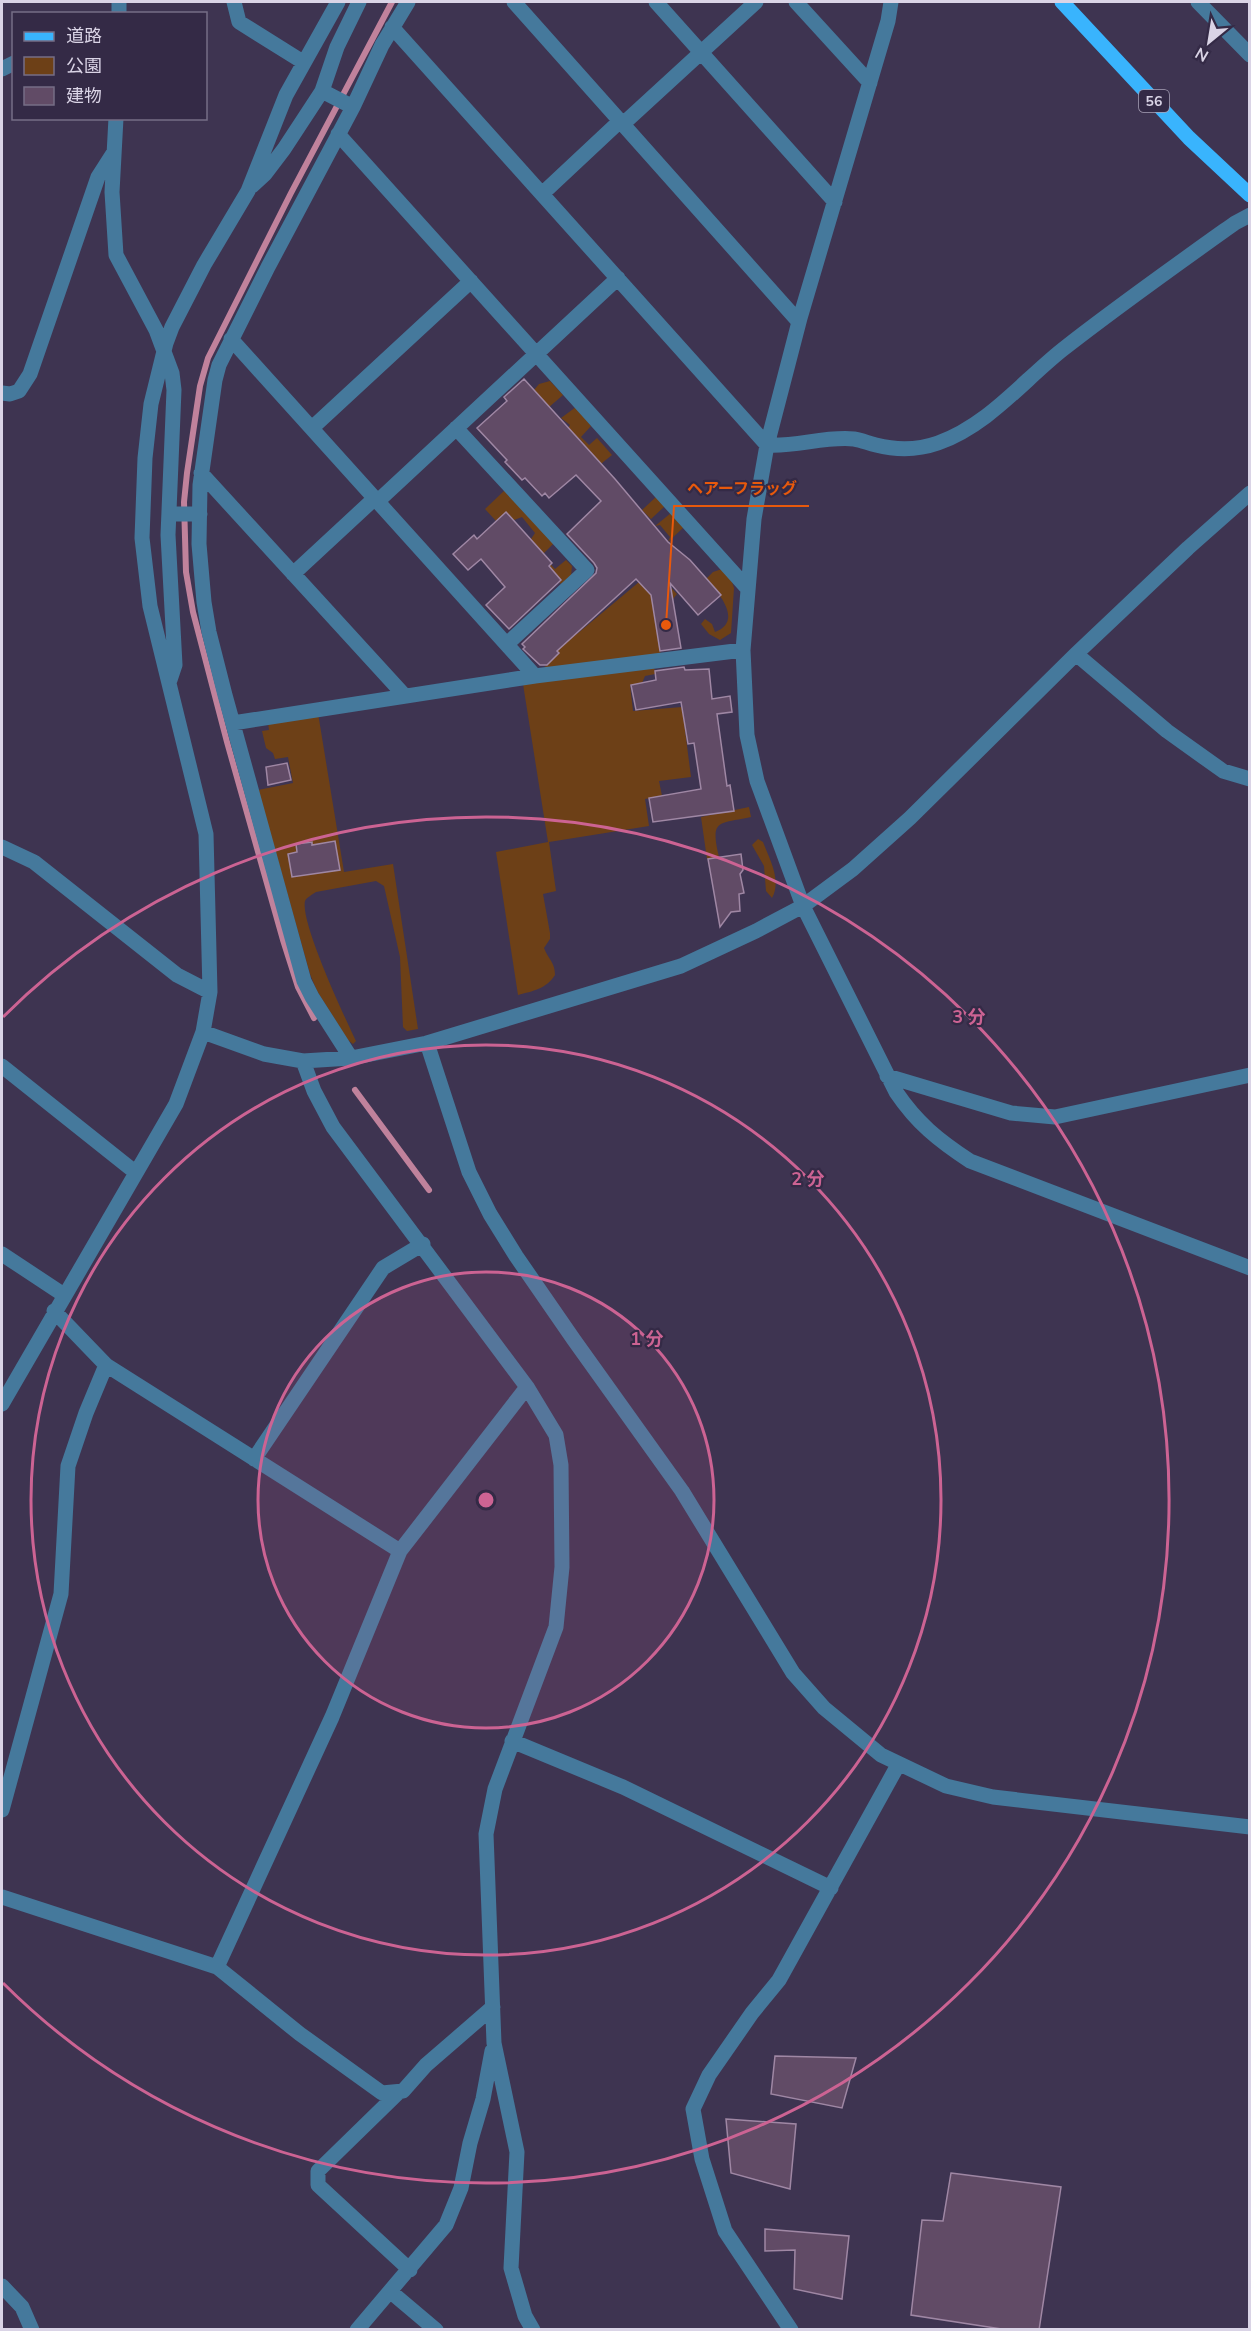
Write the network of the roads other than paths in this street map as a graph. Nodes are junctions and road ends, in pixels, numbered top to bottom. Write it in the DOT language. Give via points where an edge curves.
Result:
graph roads {
  1 [pos="234,2"];
  2 [pos="338,2"];
  3 [pos="408,2"];
  4 [pos="514,2"];
  5 [pos="656,2"];
  6 [pos="756,2"];
  7 [pos="796,2"];
  8 [pos="891,2"];
  9 [pos="1062,2"];
  10 [pos="1198,2"];
  11 [pos="356,6"];
  12 [pos="392,27"];
  13 [pos="701,52"];
  14 [pos="1250,55"];
  15 [pos="303,62"];
  16 [pos="870,83"];
  17 [pos="322,91"];
  18 [pos="353,107"];
  19 [pos="116,120"];
  20 [pos="622,123"];
  21 [pos="338,134"];
  22 [pos="114,152"];
  23 [pos="248,191"];
  24 [pos="542,194"];
  25 [pos="1250,195"];
  26 [pos="835,202"];
  27 [pos="1250,215"];
  28 [pos="618,278"];
  29 [pos="471,281"];
  30 [pos="799,322"];
  31 [pos="231,339"];
  32 [pos="164,350"];
  33 [pos="535,354"];
  34 [pos="2,393"];
  35 [pos="312,428"];
  36 [pos="456,428"];
  37 [pos="767,446"];
  38 [pos="201,473"];
  39 [pos="1250,493"];
  40 [pos="377,499"];
  41 [pos="176,513"];
  42 [pos="200,514"];
  43 [pos="293,574"];
  44 [pos="748,589"];
  45 [pos="507,644"];
  46 [pos="743,650"];
  47 [pos="1076,654"];
  48 [pos="535,676"];
  49 [pos="170,681"];
  50 [pos="405,696"];
  51 [pos="233,723"];
  52 [pos="1250,778"];
  53 [pos="2,847"];
  54 [pos="803,906"];
  55 [pos="210,992"];
  56 [pos="203,1032"];
  57 [pos="428,1043"];
  58 [pos="351,1058"];
  59 [pos="303,1061"];
  60 [pos="2,1066"];
  61 [pos="1250,1075"];
  62 [pos="887,1076"];
  63 [pos="135,1172"];
  64 [pos="423,1244"];
  65 [pos="2,1254"];
  66 [pos="1250,1268"];
  67 [pos="64,1296"];
  68 [pos="54,1311"];
  69 [pos="106,1365"];
  70 [pos="527,1387"];
  71 [pos="2,1404"];
  72 [pos="254,1459"];
  73 [pos="400,1551"];
  74 [pos="512,1741"];
  75 [pos="898,1765"];
  76 [pos="2,1810"];
  77 [pos="1250,1827"];
  78 [pos="831,1888"];
  79 [pos="2,1897"];
  80 [pos="217,1967"];
  81 [pos="493,2007"];
  82 [pos="494,2043"];
  83 [pos="399,2092"];
  84 [pos="410,2270"];
  85 [pos="2,2286"];
  86 [pos="391,2292"];
  87 [pos="32,2330"];
  88 [pos="357,2330"];
  89 [pos="436,2330"];
  90 [pos="533,2330"];
  91 [pos="791,2330"];
  1 -- 15 [label="street" via="239,22"];
  2 -- 11 [label="street"];
  2 -- 15 [label="street"];
  3 -- 12 [label="street"];
  4 -- 20 [label="street"];
  5 -- 13 [label="street"];
  6 -- 13 [label="street"];
  7 -- 16 [label="street"];
  8 -- 16 [label="street"];
  9 -- 25 [label="main road, 56" via="1189,138"];
  10 -- 14 [label="street"];
  11 -- 17 [label="street"];
  12 -- 18 [label="street"];
  12 -- 24 [label="street"];
  13 -- 20 [label="street"];
  13 -- 26 [label="street"];
  15 -- 23 [label="street"];
  16 -- 26 [label="street"];
  17 -- 18 [label="street"];
  17 -- 23 [label="street" via="272,165"];
  18 -- 21 [label="street"];
  19 -- 22 [label="street"];
  20 -- 24 [label="street"];
  20 -- 30 [label="street"];
  21 -- 29 [label="street"];
  21 -- 31 [label="street"];
  22 -- 32 [label="street" via="116,255"];
  22 -- 34 [label="street" via="98,177 30,374 19,391"];
  23 -- 32 [label="street" via="204,265"];
  24 -- 28 [label="street"];
  26 -- 30 [label="street"];
  27 -- 37 [label="street" via="1128,298 972,427 938,443 906,449 856,439"];
  28 -- 33 [label="street"];
  28 -- 37 [label="street"];
  29 -- 33 [label="street"];
  29 -- 35 [label="street"];
  30 -- 37 [label="street"];
  31 -- 35 [label="street"];
  31 -- 38 [label="street" via="214,380"];
  32 -- 49 [label="street" via="174,390 168,535 175,665"];
  32 -- 49 [label="street" via="151,404 142,538 150,606"];
  33 -- 36 [label="street"];
  33 -- 44 [label="street"];
  35 -- 40 [label="street"];
  36 -- 40 [label="street"];
  36 -- 45 [label="street" via="587,570"];
  37 -- 44 [label="street" via="754,519"];
  38 -- 42 [label="street"];
  38 -- 43 [label="street"];
  39 -- 47 [label="street"];
  40 -- 43 [label="street"];
  40 -- 45 [label="street"];
  41 -- 42 [label="street"];
  42 -- 51 [label="street" via="201,580 206,612"];
  43 -- 50 [label="street"];
  44 -- 46 [label="street"];
  45 -- 48 [label="street"];
  46 -- 48 [label="street"];
  46 -- 54 [label="street" via="745,711 753,765"];
  47 -- 52 [label="street" via="1167,731 1223,771"];
  47 -- 54 [label="street" via="910,818 853,869"];
  48 -- 50 [label="street"];
  49 -- 55 [label="street" via="206,834"];
  50 -- 51 [label="street"];
  51 -- 58 [label="street" via="304,981"];
  53 -- 55 [label="street" via="34,862 177,975"];
  54 -- 57 [label="street" via="681,966"];
  54 -- 62 [label="street"];
  55 -- 56 [label="street"];
  56 -- 59 [label="street" via="264,1054"];
  56 -- 63 [label="street" via="176,1104"];
  57 -- 58 [label="street"];
  57 -- 75 [label="street" via="469,1172 516,1256 682,1491 793,1673 824,1708"];
  58 -- 59 [label="street"];
  59 -- 64 [label="street" via="333,1127"];
  60 -- 63 [label="street"];
  61 -- 62 [label="street" via="1054,1117 1011,1113"];
  62 -- 66 [label="street" via="923,1126 970,1161"];
  63 -- 67 [label="street"];
  64 -- 70 [label="street"];
  64 -- 72 [label="street" via="383,1268"];
  65 -- 67 [label="street"];
  67 -- 68 [label="street"];
  68 -- 69 [label="street"];
  68 -- 71 [label="street"];
  69 -- 72 [label="street"];
  69 -- 76 [label="street" via="68,1466 62,1594"];
  70 -- 73 [label="street"];
  70 -- 74 [label="street" via="556,1435 561,1465 562,1567 556,1627"];
  72 -- 73 [label="street"];
  73 -- 80 [label="street" via="332,1717"];
  74 -- 78 [label="street" via="623,1787"];
  74 -- 81 [label="street" via="495,1789 486,1834"];
  75 -- 77 [label="street" via="946,1786 993,1797"];
  75 -- 78 [label="street"];
  78 -- 91 [label="street" via="779,1980 710,2075 693,2109 702,2159 725,2230"];
  79 -- 80 [label="street"];
  80 -- 83 [label="street" via="382,2093"];
  81 -- 82 [label="street"];
  81 -- 83 [label="street"];
  82 -- 84 [label="street" via="461,2188 446,2225"];
  82 -- 90 [label="street" via="517,2152 511,2268"];
  83 -- 84 [label="street" via="318,2171 318,2185"];
  84 -- 86 [label="street"];
  85 -- 87 [label="street" via="22,2307"];
  86 -- 88 [label="street"];
  86 -- 89 [label="street"];
}
